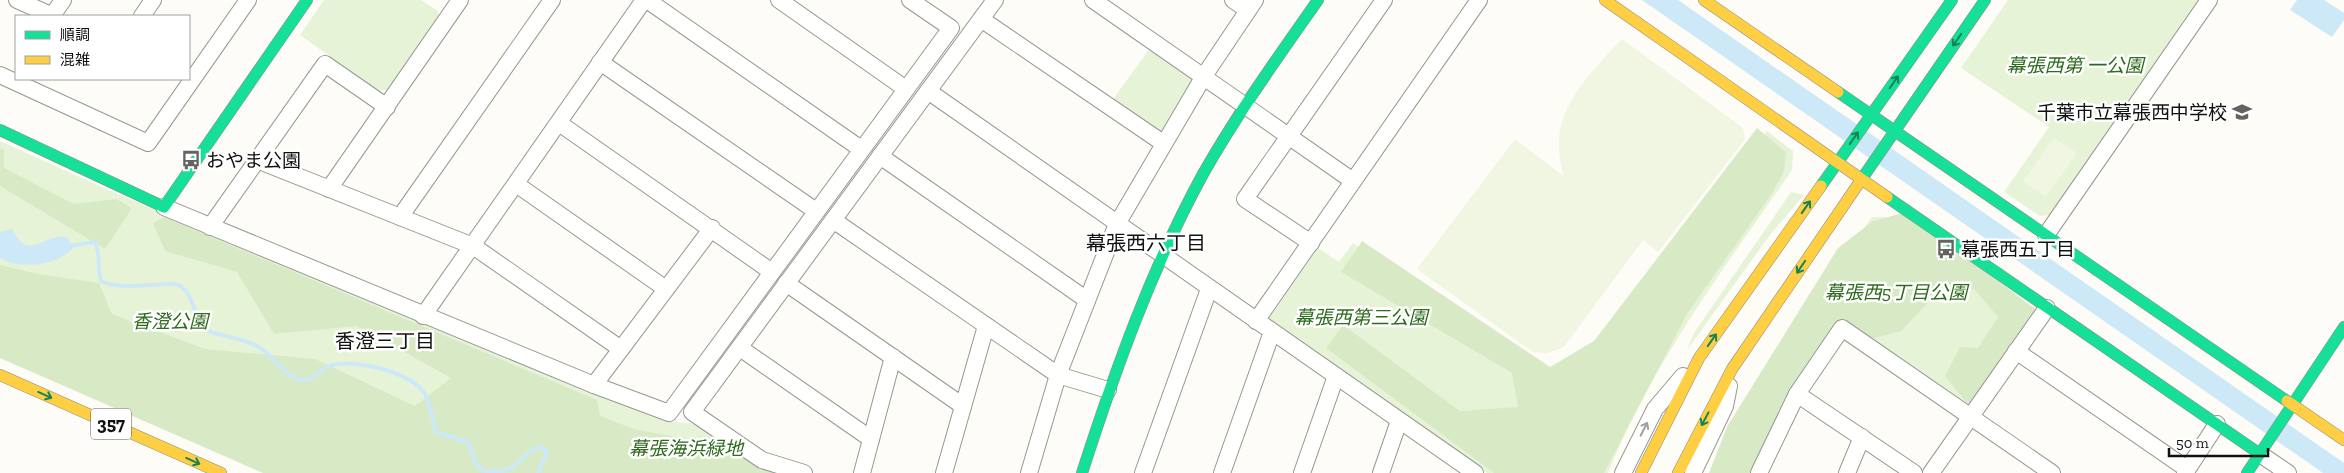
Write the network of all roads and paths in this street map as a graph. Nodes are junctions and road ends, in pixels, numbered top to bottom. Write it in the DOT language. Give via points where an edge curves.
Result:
graph roads {
  1 [pos="17,0"];
  2 [pos="63,0"];
  3 [pos="153,0"];
  4 [pos="248,0"];
  5 [pos="307,0"];
  6 [pos="552,0"];
  7 [pos="645,0"];
  8 [pos="778,0"];
  9 [pos="910,0"];
  10 [pos="996,0"];
  11 [pos="1093,0"];
  12 [pos="1233,0"];
  13 [pos="1318,0"];
  14 [pos="1384,0"];
  15 [pos="1606,0"];
  16 [pos="1704,0"];
  17 [pos="1952,0"];
  18 [pos="1985,0"];
  19 [pos="2209,0"];
  20 [pos="454,2"];
  21 [pos="1472,3"];
  22 [pos="1251,5"];
  23 [pos="50,15"];
  24 [pos="53,15"];
  25 [pos="143,15"];
  26 [pos="981,19"];
  27 [pos="600,62"];
  28 [pos="1204,76"];
  29 [pos="191,79"];
  30 [pos="20,80"];
  31 [pos="906,89"];
  32 [pos="928,91"];
  33 [pos="1245,105"];
  34 [pos="387,106"];
  35 [pos="1868,118"];
  36 [pos="559,123"];
  37 [pos="0,130"];
  38 [pos="1892,134"];
  39 [pos="1289,136"];
  40 [pos="1163,143"];
  41 [pos="861,150"];
  42 [pos="880,156"];
  43 [pos="1840,158"];
  44 [pos="257,160"];
  45 [pos="1865,174"];
  46 [pos="1353,181"];
  47 [pos="516,184"];
  48 [pos="329,189"];
  49 [pos="164,207"];
  50 [pos="816,211"];
  51 [pos="400,217"];
  52 [pos="832,220"];
  53 [pos="1117,224"];
  54 [pos="210,227"];
  55 [pos="712,228"];
  56 [pos="2046,235"];
  57 [pos="1312,243"];
  58 [pos="473,246"];
  59 [pos="1162,256"];
  60 [pos="772,272"];
  61 [pos="786,283"];
  62 [pos="1209,288"];
  63 [pos="666,289"];
  64 [pos="1087,300"];
  65 [pos="2047,308"];
  66 [pos="424,316"];
  67 [pos="1256,321"];
  68 [pos="986,326"];
  69 [pos="2344,327"];
  70 [pos="1272,332"];
  71 [pos="740,348"];
  72 [pos="621,349"];
  73 [pos="2016,351"];
  74 [pos="893,357"];
  75 [pos="1699,358"];
  76 [pos="1732,369"];
  77 [pos="0,375"];
  78 [pos="1058,375"];
  79 [pos="1336,376"];
  80 [pos="594,385"];
  81 [pos="1108,390"];
  82 [pos="1797,394"];
  83 [pos="2292,405"];
  84 [pos="963,406"];
  85 [pos="1971,416"];
  86 [pos="1400,421"];
  87 [pos="2217,424"];
  88 [pos="1862,437"];
  89 [pos="871,439"];
  90 [pos="2344,440"];
  91 [pos="2260,454"];
  92 [pos="1466,470"];
  93 [pos="2186,471"];
  94 [pos="221,473"];
  95 [pos="804,473"];
  96 [pos="862,473"];
  97 [pos="944,473"];
  98 [pos="1029,473"];
  99 [pos="1082,473"];
  100 [pos="1143,473"];
  101 [pos="1222,473"];
  102 [pos="1302,473"];
  103 [pos="1381,473"];
  104 [pos="1623,473"];
  105 [pos="1641,473"];
  106 [pos="1678,473"];
  107 [pos="1692,473"];
  108 [pos="1758,473"];
  109 [pos="1847,473"];
  110 [pos="1914,473"];
  111 [pos="1931,473"];
  112 [pos="2052,473"];
  113 [pos="2247,473"];
  114 [pos="2288,473"];
  1 -- 23 [label="street"];
  2 -- 24 [label="street"];
  3 -- 25 [label="street"];
  4 -- 29 [label="street"];
  5 -- 49 [label="main road"];
  6 -- 51 [label="street"];
  7 -- 27 [label="street"];
  7 -- 41 [label="street"];
  8 -- 31 [label="street"];
  9 -- 31 [label="street" via="951,28"];
  10 -- 26 [label="street"];
  11 -- 28 [label="street"];
  12 -- 22 [label="street"];
  13 -- 33 [label="main road"];
  14 -- 39 [label="street"];
  15 -- 43 [label="main road"];
  16 -- 35 [label="main road"];
  35 -- 17 [label="main road, one-way"];
  18 -- 38 [label="main road, one-way"];
  19 -- 56 [label="street"];
  20 -- 34 [label="street"];
  21 -- 46 [label="street"];
  22 -- 28 [label="street"];
  26 -- 32 [label="street"];
  26 -- 40 [label="street"];
  27 -- 36 [label="street"];
  27 -- 50 [label="street"];
  28 -- 33 [label="street"];
  28 -- 40 [label="street"];
  29 -- 30 [label="street" via="148,143"];
  31 -- 41 [label="street"];
  32 -- 42 [label="street"];
  32 -- 53 [label="street"];
  33 -- 39 [label="street"];
  33 -- 59 [label="main road" via="1203,175"];
  34 -- 44 [label="street" via="325,64"];
  34 -- 48 [label="street"];
  35 -- 38 [label="main road"];
  43 -- 35 [label="main road, one-way"];
  36 -- 47 [label="street"];
  36 -- 55 [label="street"];
  37 -- 49 [label="main road"];
  38 -- 45 [label="main road"];
  38 -- 56 [label="main road"];
  39 -- 46 [label="street"];
  39 -- 57 [label="street" via="1245,199"];
  40 -- 53 [label="street"];
  41 -- 50 [label="street"];
  42 -- 52 [label="street"];
  42 -- 64 [label="street"];
  43 -- 45 [label="main road"];
  75 -- 43 [label="main road, one-way"];
  44 -- 48 [label="street"];
  44 -- 54 [label="street"];
  45 -- 65 [label="main road"];
  45 -- 76 [label="main road, one-way"];
  46 -- 57 [label="street"];
  47 -- 58 [label="street"];
  47 -- 63 [label="street"];
  48 -- 51 [label="street"];
  49 -- 54 [label="street"];
  50 -- 60 [label="street"];
  51 -- 58 [label="street"];
  52 -- 61 [label="street"];
  52 -- 68 [label="street"];
  53 -- 59 [label="street"];
  53 -- 64 [label="street"];
  54 -- 66 [label="street"];
  55 -- 60 [label="street"];
  55 -- 63 [label="street"];
  56 -- 83 [label="main road"];
  57 -- 67 [label="street"];
  58 -- 66 [label="street"];
  58 -- 72 [label="street"];
  59 -- 62 [label="street"];
  59 -- 81 [label="main road"];
  60 -- 80 [label="street" via="669,413"];
  61 -- 71 [label="street"];
  61 -- 74 [label="street"];
  62 -- 67 [label="street"];
  62 -- 100 [label="street"];
  63 -- 72 [label="street"];
  64 -- 78 [label="street"];
  65 -- 73 [label="street"];
  65 -- 87 [label="main road"];
  66 -- 80 [label="street"];
  67 -- 70 [label="street"];
  68 -- 78 [label="street"];
  68 -- 84 [label="street"];
  69 -- 83 [label="main road"];
  70 -- 79 [label="street"];
  70 -- 101 [label="street"];
  71 -- 89 [label="street"];
  71 -- 95 [label="street" via="692,412 762,460"];
  72 -- 80 [label="street"];
  73 -- 85 [label="street"];
  73 -- 93 [label="street"];
  74 -- 84 [label="street"];
  74 -- 89 [label="street"];
  104 -- 75 [label="street, one-way" via="1655,409"];
  75 -- 105 [label="main road"];
  76 -- 106 [label="main road, one-way"];
  76 -- 107 [label="street" via="1725,406"];
  77 -- 94 [label="main road, 357, one-way"];
  78 -- 81 [label="street"];
  78 -- 98 [label="street"];
  79 -- 86 [label="street"];
  79 -- 102 [label="street"];
  81 -- 99 [label="main road"];
  82 -- 85 [label="street" via="1842,328"];
  82 -- 88 [label="street"];
  82 -- 108 [label="street"];
  83 -- 90 [label="main road"];
  83 -- 91 [label="main road"];
  84 -- 97 [label="street"];
  85 -- 111 [label="street"];
  85 -- 112 [label="street"];
  86 -- 92 [label="street"];
  86 -- 103 [label="street"];
  87 -- 91 [label="main road"];
  87 -- 93 [label="street"];
  88 -- 109 [label="street"];
  88 -- 110 [label="street"];
  89 -- 96 [label="street"];
  91 -- 113 [label="main road"];
  91 -- 114 [label="street"];
}
